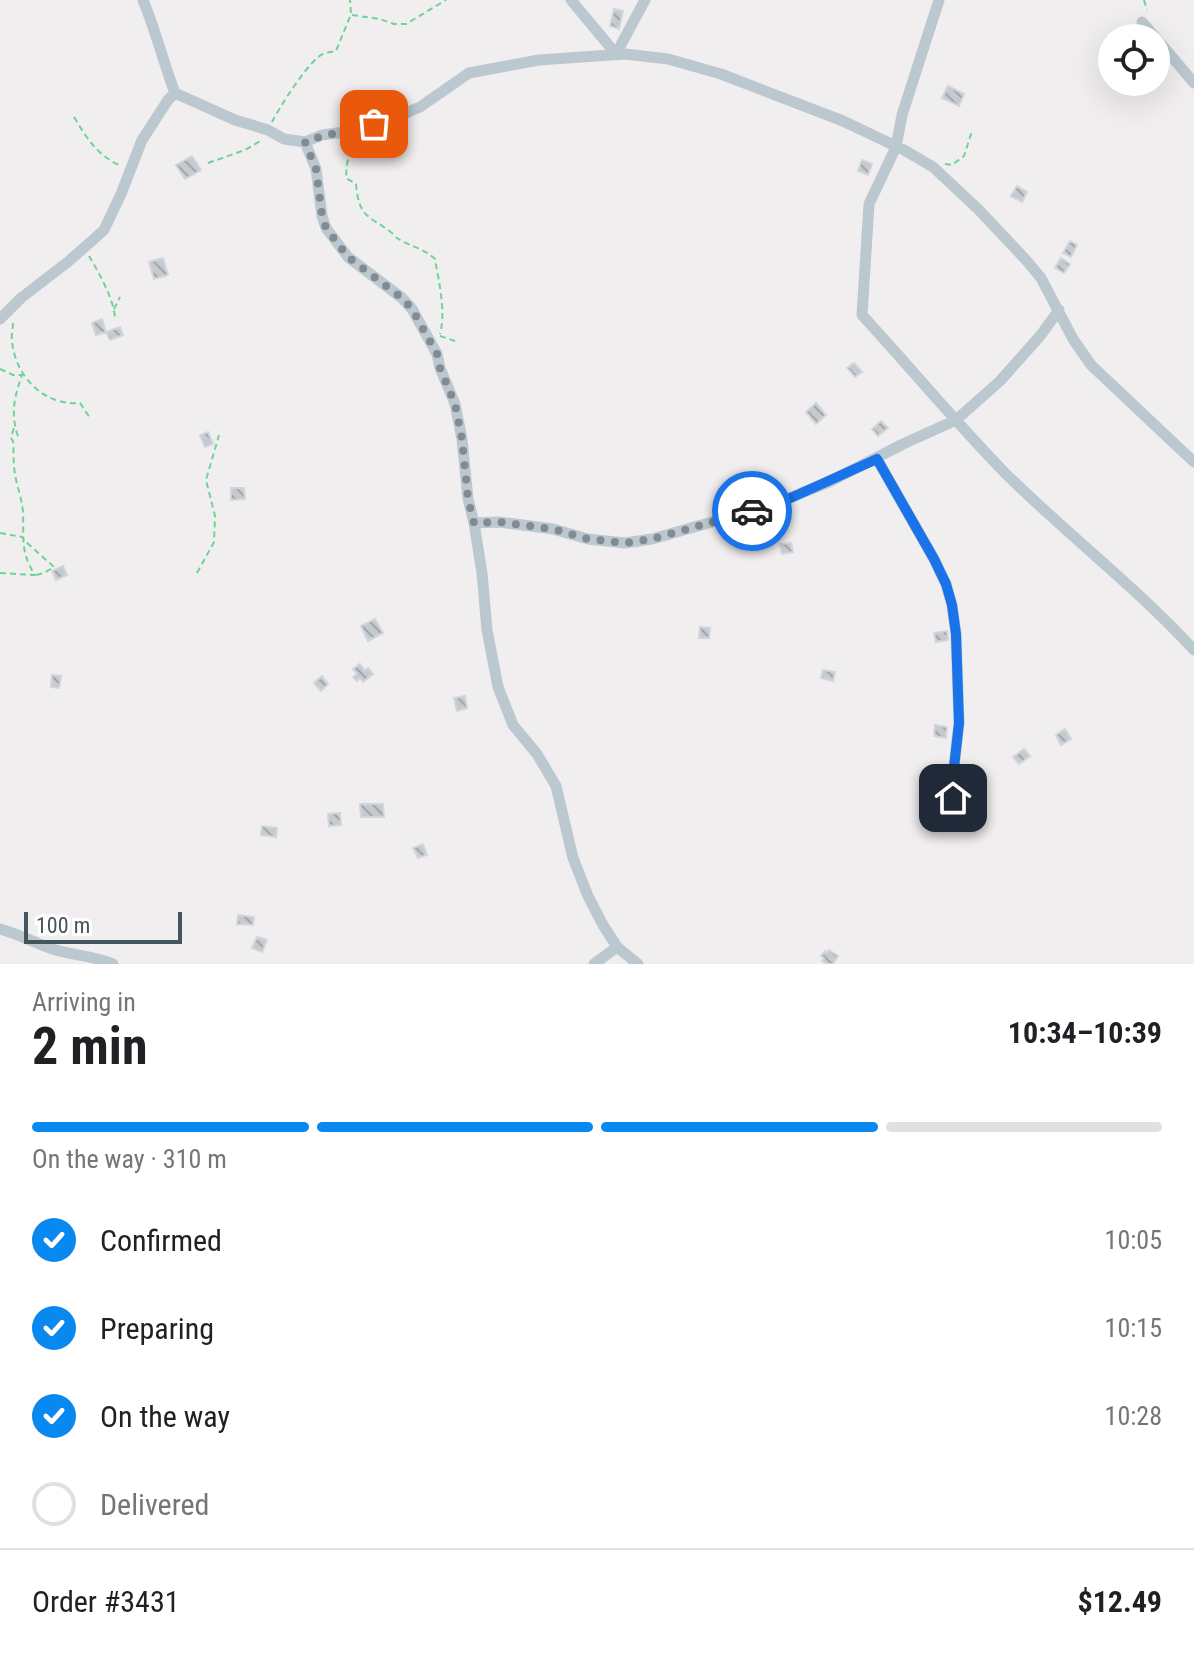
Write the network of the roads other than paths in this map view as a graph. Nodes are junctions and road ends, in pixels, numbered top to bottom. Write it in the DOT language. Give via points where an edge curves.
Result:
graph roads {
  1 [pos="143,0"];
  2 [pos="571,0"];
  3 [pos="645,0"];
  4 [pos="939,0"];
  5 [pos="616,54"];
  6 [pos="1170,55"];
  7 [pos="1194,83"];
  8 [pos="175,93"];
  9 [pos="305,142"];
  10 [pos="896,147"];
  11 [pos="1059,310"];
  12 [pos="4,315"];
  13 [pos="956,420"];
  14 [pos="877,459"];
  15 [pos="1194,462"];
  16 [pos="474,523"];
  17 [pos="1194,650"];
  18 [pos="953,820"];
  19 [pos="0,929"];
  20 [pos="617,947"];
  21 [pos="113,964"];
  22 [pos="594,964"];
  23 [pos="638,964"];
  1 -- 8 [label="street"];
  2 -- 5 [label="street"];
  3 -- 5 [label="street"];
  4 -- 10 [label="street"];
  5 -- 9 [label="street" via="469,73 420,107 359,130"];
  5 -- 10 [label="street" via="668,59 721,74"];
  6 -- 7 [label="street"];
  8 -- 9 [label="street" via="284,139"];
  8 -- 12 [label="street" via="142,140 104,230"];
  9 -- 16 [label="street" via="316,169 326,228 348,257 412,309 437,354 455,404"];
  10 -- 11 [label="street" via="949,181 1026,260"];
  10 -- 13 [label="street" via="869,204 862,315"];
  11 -- 13 [label="street" via="1000,381"];
  11 -- 15 [label="street" via="1091,365"];
  13 -- 14 [label="street"];
  13 -- 17 [label="street"];
  14 -- 16 [label="street" via="769,506 637,542"];
  14 -- 18 [label="street" via="934,559 952,605 959,723"];
  16 -- 20 [label="street" via="498,687 513,725 553,778 577,870"];
  19 -- 21 [label="street" via="51,949"];
  20 -- 22 [label="street"];
  20 -- 23 [label="street"];
}
